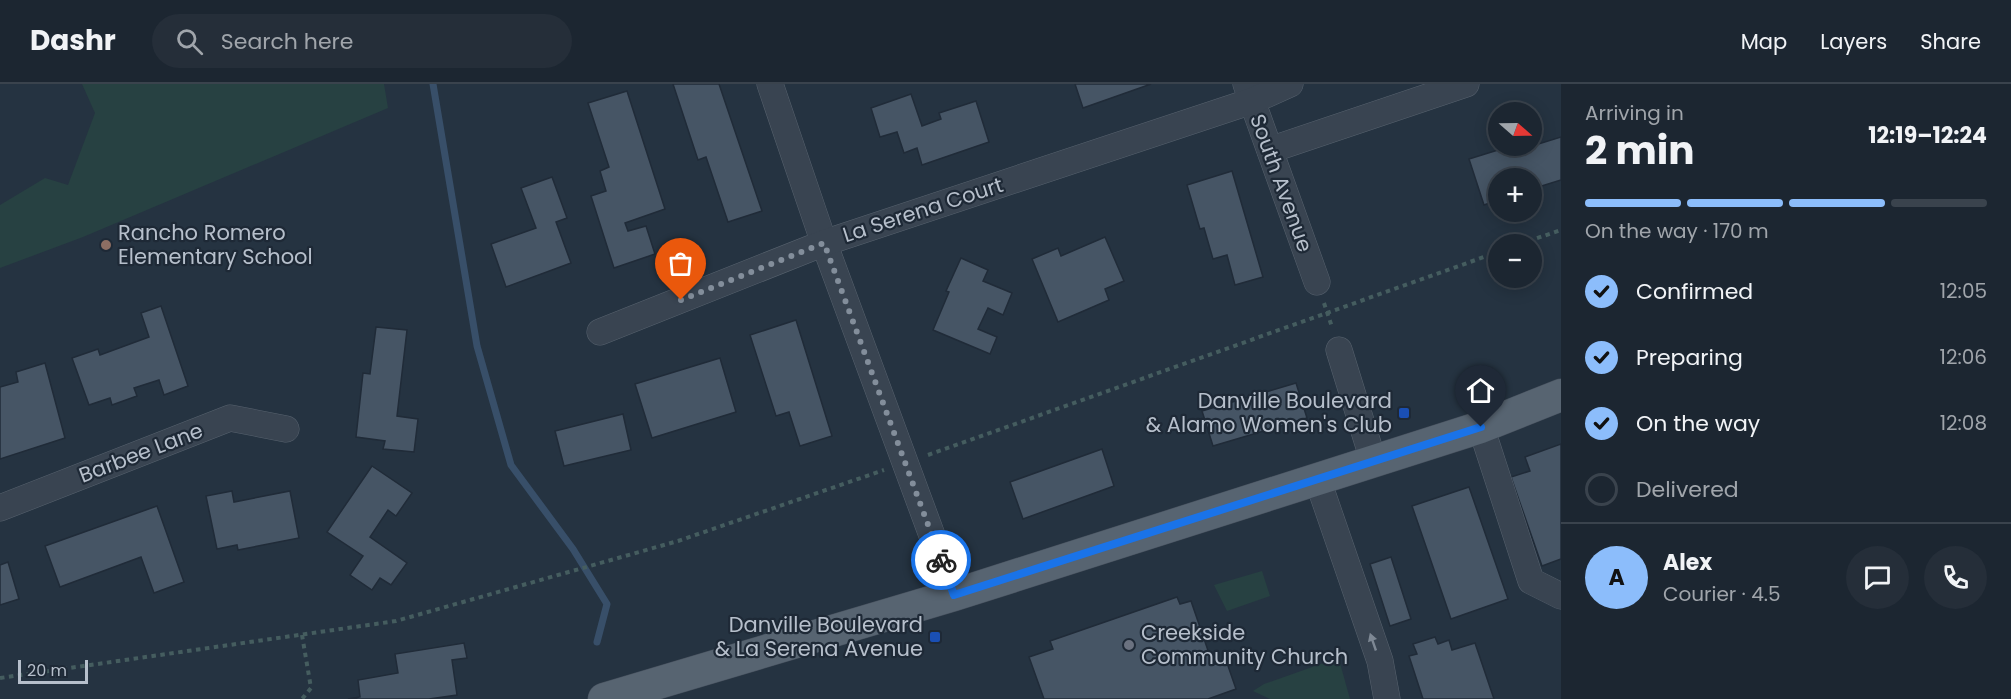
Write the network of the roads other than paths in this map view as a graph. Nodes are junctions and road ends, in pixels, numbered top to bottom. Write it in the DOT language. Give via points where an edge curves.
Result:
graph roads {
  1 [pos="770,84"];
  2 [pos="1290,84"];
  3 [pos="1466,84"];
  4 [pos="1249,93"];
  5 [pos="1270,150"];
  6 [pos="824,243"];
  7 [pos="1317,282"];
  8 [pos="600,332"];
  9 [pos="1339,350"];
  10 [pos="1561,394"];
  11 [pos="1481,427"];
  12 [pos="286,429"];
  13 [pos="1373,460"];
  14 [pos="1317,478"];
  15 [pos="0,508"];
  16 [pos="954,595"];
  17 [pos="1561,596"];
  18 [pos="604,699"];
  19 [pos="1386,699"];
  1 -- 6 [label="street"];
  2 -- 4 [label="street, La Serena Court"];
  3 -- 5 [label="street"];
  4 -- 5 [label="street, South Avenue"];
  4 -- 6 [label="street, La Serena Court"];
  5 -- 7 [label="street, South Avenue"];
  6 -- 8 [label="street, La Serena Court"];
  6 -- 16 [label="street"];
  9 -- 13 [label="street"];
  10 -- 11 [label="main road"];
  11 -- 13 [label="main road"];
  11 -- 17 [label="street" via="1531,581"];
  12 -- 15 [label="street, Barbee Lane" via="230,418"];
  13 -- 14 [label="main road"];
  14 -- 16 [label="main road"];
  19 -- 14 [label="street, one-way" via="1380,661"];
  16 -- 18 [label="main road"];
}
